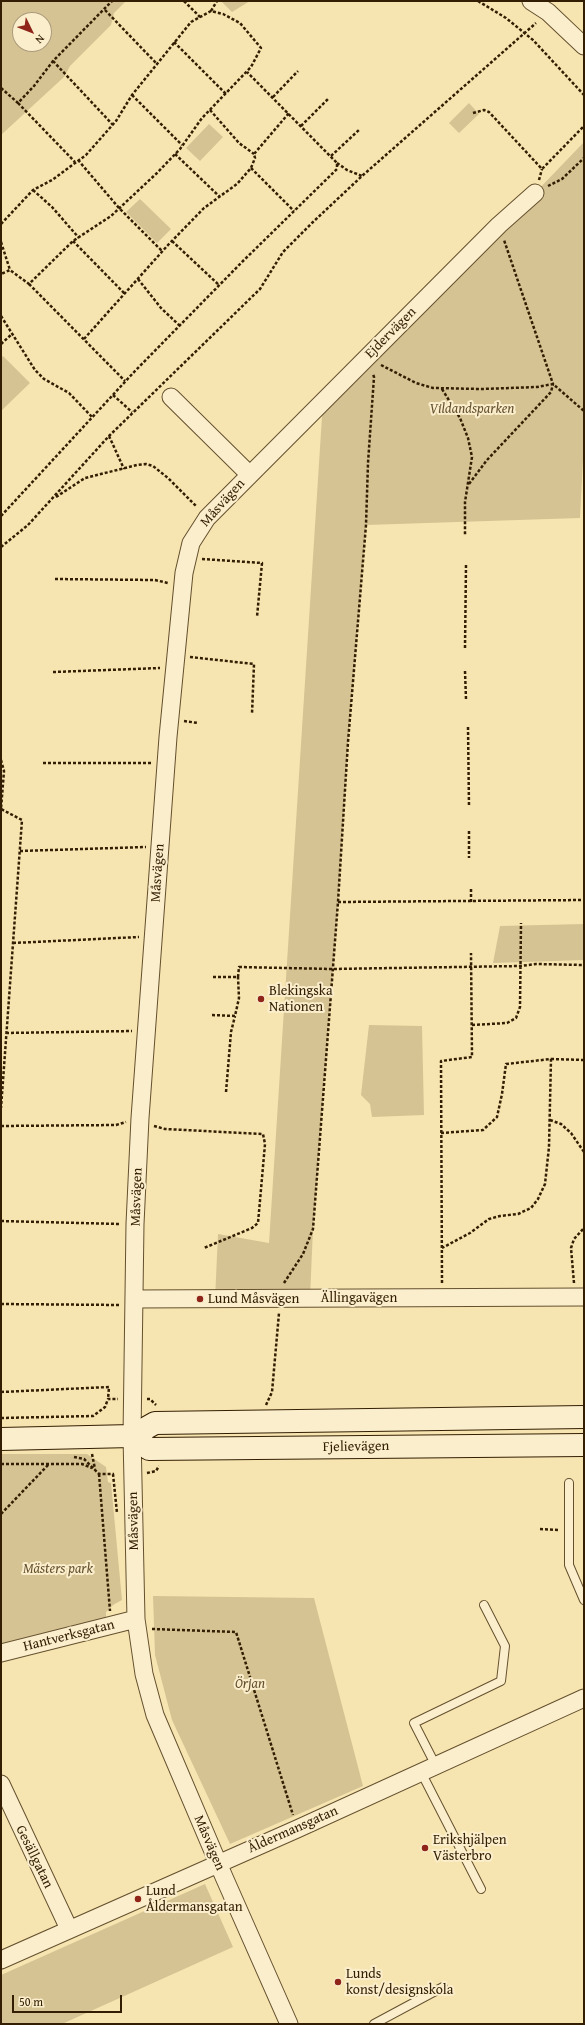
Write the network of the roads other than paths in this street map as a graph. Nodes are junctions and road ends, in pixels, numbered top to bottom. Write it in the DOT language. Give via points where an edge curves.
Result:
graph roads {
  1 [pos="531,1"];
  2 [pos="584,46"];
  3 [pos="535,193"];
  4 [pos="171,397"];
  5 [pos="249,474"];
  6 [pos="581,1297"];
  7 [pos="134,1302"];
  8 [pos="584,1416"];
  9 [pos="132,1436"];
  10 [pos="1,1439"];
  11 [pos="584,1445"];
  12 [pos="569,1483"];
  13 [pos="584,1600"];
  14 [pos="484,1605"];
  15 [pos="136,1624"];
  16 [pos="1,1653"];
  17 [pos="584,1698"];
  18 [pos="428,1769"];
  19 [pos="1,1784"];
  20 [pos="218,1863"];
  21 [pos="481,1888"];
  22 [pos="69,1929"];
  23 [pos="1,1960"];
  24 [pos="443,1987"];
  25 [pos="289,2024"];
  26 [pos="374,2024"];
  1 -- 2 [label="street" via="548,12"];
  3 -- 5 [label="street, Ejdervägen" via="499,225"];
  4 -- 5 [label="street, Måsvägen"];
  5 -- 7 [label="street, Måsvägen" via="207,518 191,543 183,586 166,762 146,1031 135,1224"];
  6 -- 7 [label="street, Ällingavägen" via="281,1298"];
  7 -- 9 [label="street, Måsvägen"];
  8 -- 9 [label="main road, Fjelievägen" via="155,1423"];
  9 -- 10 [label="main road, Fjelievägen"];
  9 -- 11 [label="main road, Fjelievägen" via="149,1449"];
  9 -- 15 [label="street, Måsvägen"];
  12 -- 13 [label="lane" via="569,1565"];
  14 -- 18 [label="lane" via="505,1646 501,1681 414,1723"];
  15 -- 16 [label="street, Hantverksgatan" via="112,1626"];
  15 -- 20 [label="street, Måsvägen" via="144,1674 155,1715"];
  17 -- 18 [label="street, Åldermansgatan"];
  18 -- 20 [label="street, Åldermansgatan"];
  18 -- 21 [label="lane"];
  19 -- 22 [label="street, Gesällgatan"];
  20 -- 22 [label="street, Åldermansgatan"];
  20 -- 25 [label="street, Måsvägen"];
  22 -- 23 [label="street, Åldermansgatan"];
  24 -- 26 [label="lane"];
}
